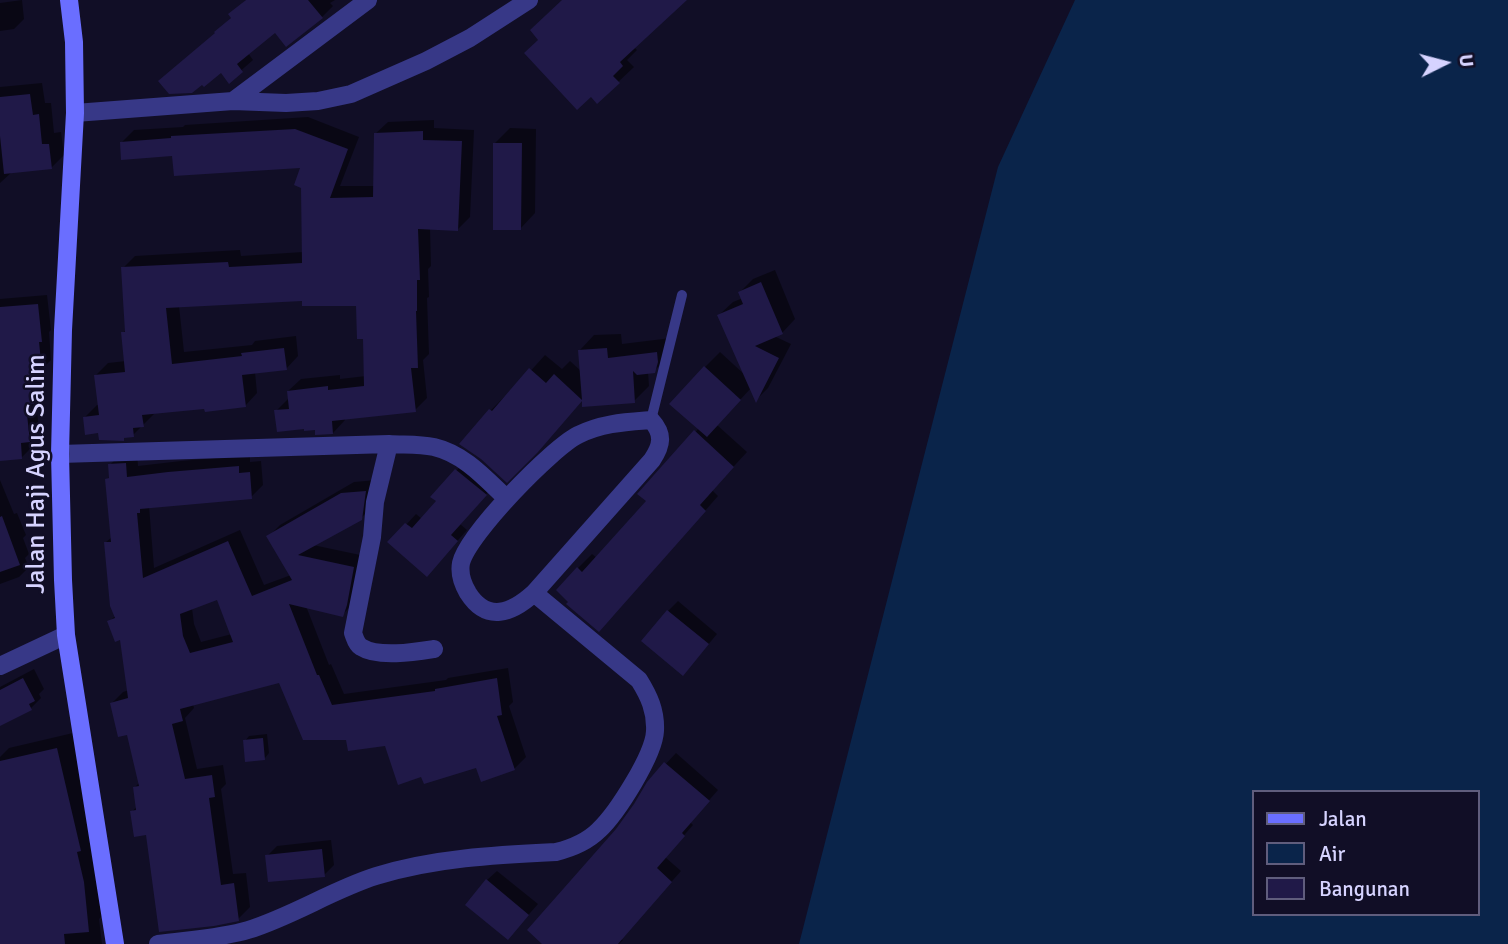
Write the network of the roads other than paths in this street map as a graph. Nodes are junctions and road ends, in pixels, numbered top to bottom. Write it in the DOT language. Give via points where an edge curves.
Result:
graph roads {
  1 [pos="69,0"];
  2 [pos="368,0"];
  3 [pos="529,0"];
  4 [pos="233,102"];
  5 [pos="75,113"];
  6 [pos="682,295"];
  7 [pos="651,420"];
  8 [pos="389,444"];
  9 [pos="60,454"];
  10 [pos="506,498"];
  11 [pos="534,593"];
  12 [pos="66,635"];
  13 [pos="434,649"];
  14 [pos="0,666"];
  15 [pos="115,944"];
  16 [pos="158,944"];
  1 -- 5 [label="main road, Jalan Haji Agus Salim"];
  2 -- 4 [label="street"];
  3 -- 4 [label="street" via="470,38 351,94 297,103"];
  4 -- 5 [label="street"];
  5 -- 9 [label="main road, Jalan Haji Agus Salim"];
  6 -- 7 [label="lane"];
  7 -- 10 [label="street" via="615,423 577,435"];
  7 -- 11 [label="street" via="660,438 652,460"];
  8 -- 9 [label="street"];
  8 -- 10 [label="street" via="448,451"];
  8 -- 13 [label="street" via="354,633 360,647 375,652"];
  9 -- 12 [label="main road, Jalan Haji Agus Salim"];
  10 -- 11 [label="street" via="468,547 461,579 473,601 489,611 512,609"];
  11 -- 16 [label="street" via="639,680 652,706 655,734 651,750 600,829 586,841 556,852 415,866 341,888 246,930"];
  12 -- 14 [label="street"];
  12 -- 15 [label="main road, Jalan Haji Agus Salim"];
}
